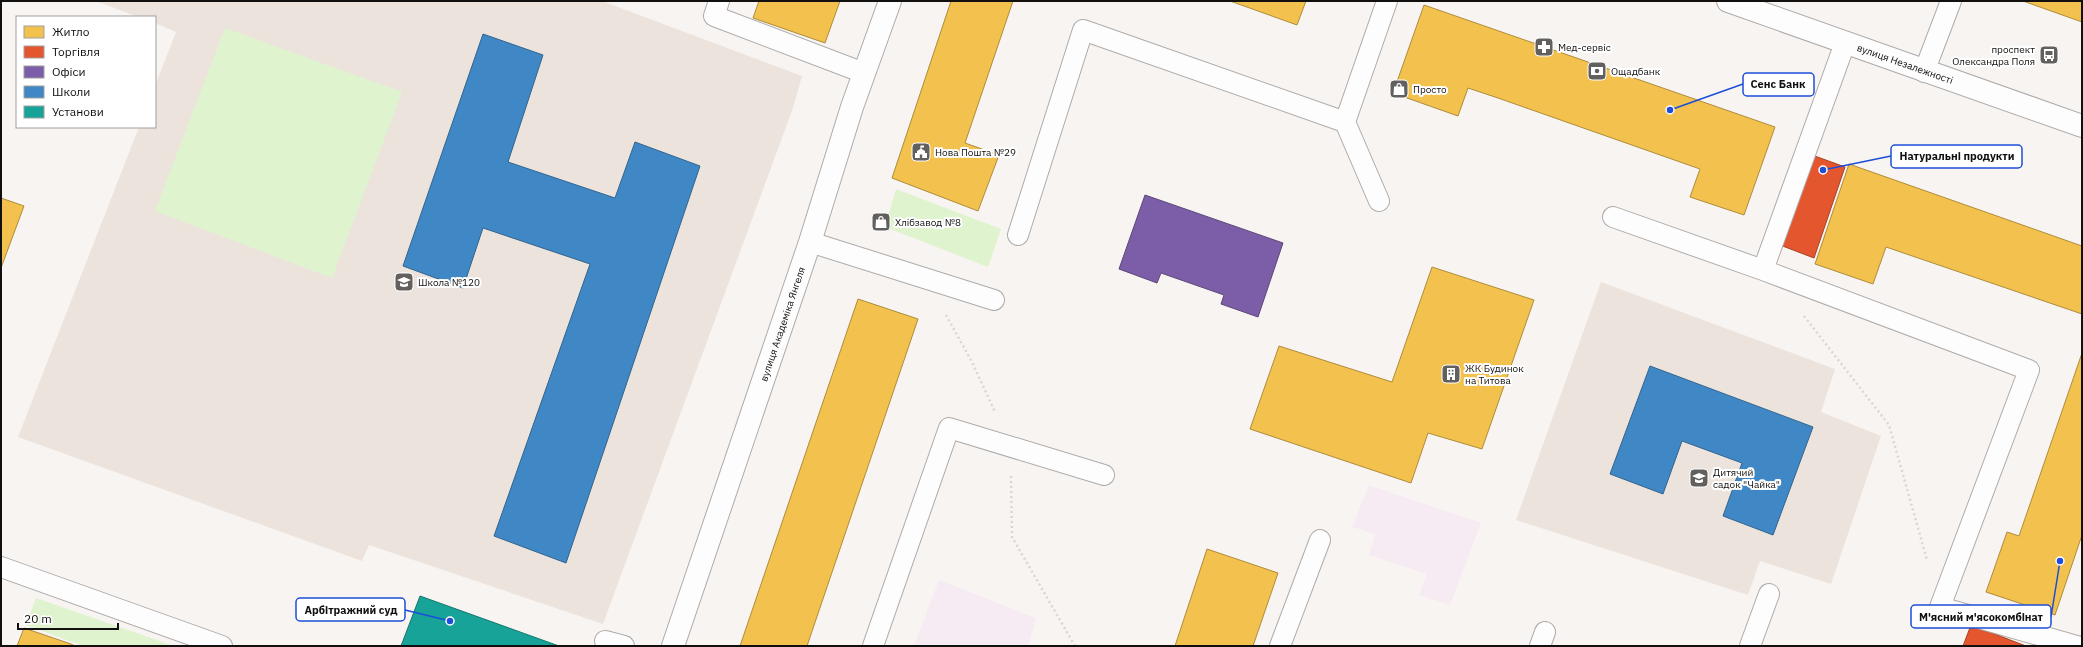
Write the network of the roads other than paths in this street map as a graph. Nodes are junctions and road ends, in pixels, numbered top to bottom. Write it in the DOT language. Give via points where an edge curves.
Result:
graph roads {
  1 [pos="719,1"];
  2 [pos="890,1"];
  3 [pos="1387,1"];
  4 [pos="1728,1"];
  5 [pos="1951,1"];
  6 [pos="1845,43"];
  7 [pos="1924,72"];
  8 [pos="864,73"];
  9 [pos="1345,122"];
  10 [pos="2082,126"];
  11 [pos="1379,201"];
  12 [pos="1613,217"];
  13 [pos="1018,235"];
  14 [pos="810,242"];
  15 [pos="1763,270"];
  16 [pos="994,300"];
  17 [pos="1104,475"];
  18 [pos="1320,540"];
  19 [pos="2,569"];
  20 [pos="1769,594"];
  21 [pos="222,646"];
  22 [pos="672,646"];
  23 [pos="873,646"];
  24 [pos="1280,646"];
  25 [pos="1750,646"];
  26 [pos="2077,646"];
  1 -- 8 [label="lane" via="714,16"];
  2 -- 8 [label="street, вулиця Академіка Янгеля"];
  3 -- 9 [label="lane"];
  4 -- 6 [label="street, вулиця Незалежності"];
  5 -- 7 [label="lane"];
  6 -- 7 [label="street, вулиця Незалежності"];
  6 -- 15 [label="lane"];
  7 -- 10 [label="street, вулиця Незалежності"];
  8 -- 14 [label="street, вулиця Академіка Янгеля"];
  9 -- 11 [label="lane"];
  9 -- 13 [label="lane" via="1083,30"];
  12 -- 15 [label="lane"];
  14 -- 16 [label="lane"];
  14 -- 22 [label="street, вулиця Академіка Янгеля"];
  15 -- 26 [label="lane" via="2029,370 1940,607"];
  17 -- 23 [label="lane" via="949,428"];
  18 -- 24 [label="lane"];
  19 -- 21 [label="lane"];
  20 -- 25 [label="lane"];
}
